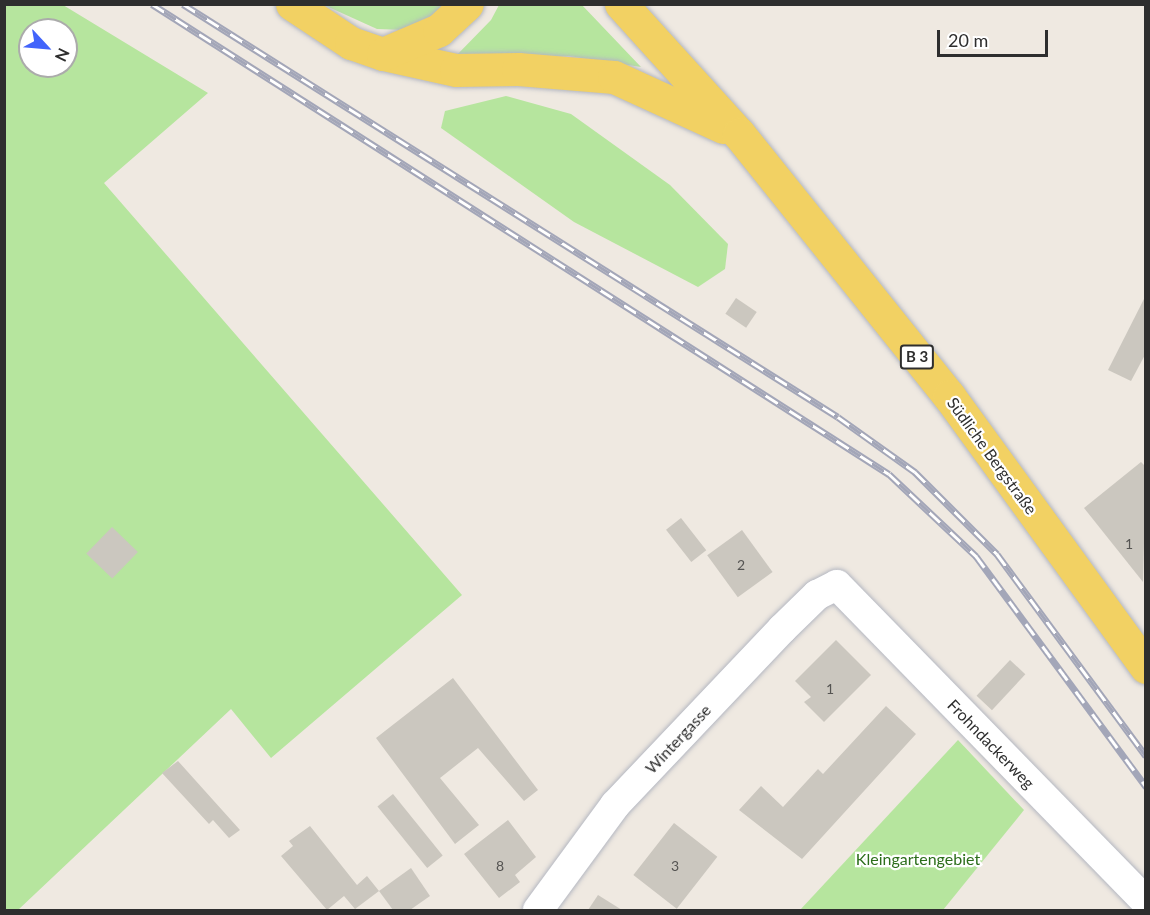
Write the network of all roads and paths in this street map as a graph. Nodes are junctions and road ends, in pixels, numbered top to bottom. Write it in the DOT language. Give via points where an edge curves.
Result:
graph roads {
  1 [pos="292,4"];
  2 [pos="467,4"];
  3 [pos="621,4"];
  4 [pos="383,54"];
  5 [pos="739,135"];
  6 [pos="837,585"];
  7 [pos="1144,661"];
  8 [pos="1146,902"];
  9 [pos="538,910"];
  1 -- 4 [label="main road" via="351,43"];
  2 -- 4 [label="main road" via="439,30"];
  3 -- 5 [label="main road, B 3"];
  4 -- 5 [label="main road" via="456,70 518,69 614,78"];
  5 -- 7 [label="main road, Südliche Bergstraße / B 3" via="949,396"];
  6 -- 8 [label="street, Frohndackerweg"];
  6 -- 9 [label="street, Wintergasse" via="817,595 782,629 615,805"];
}
